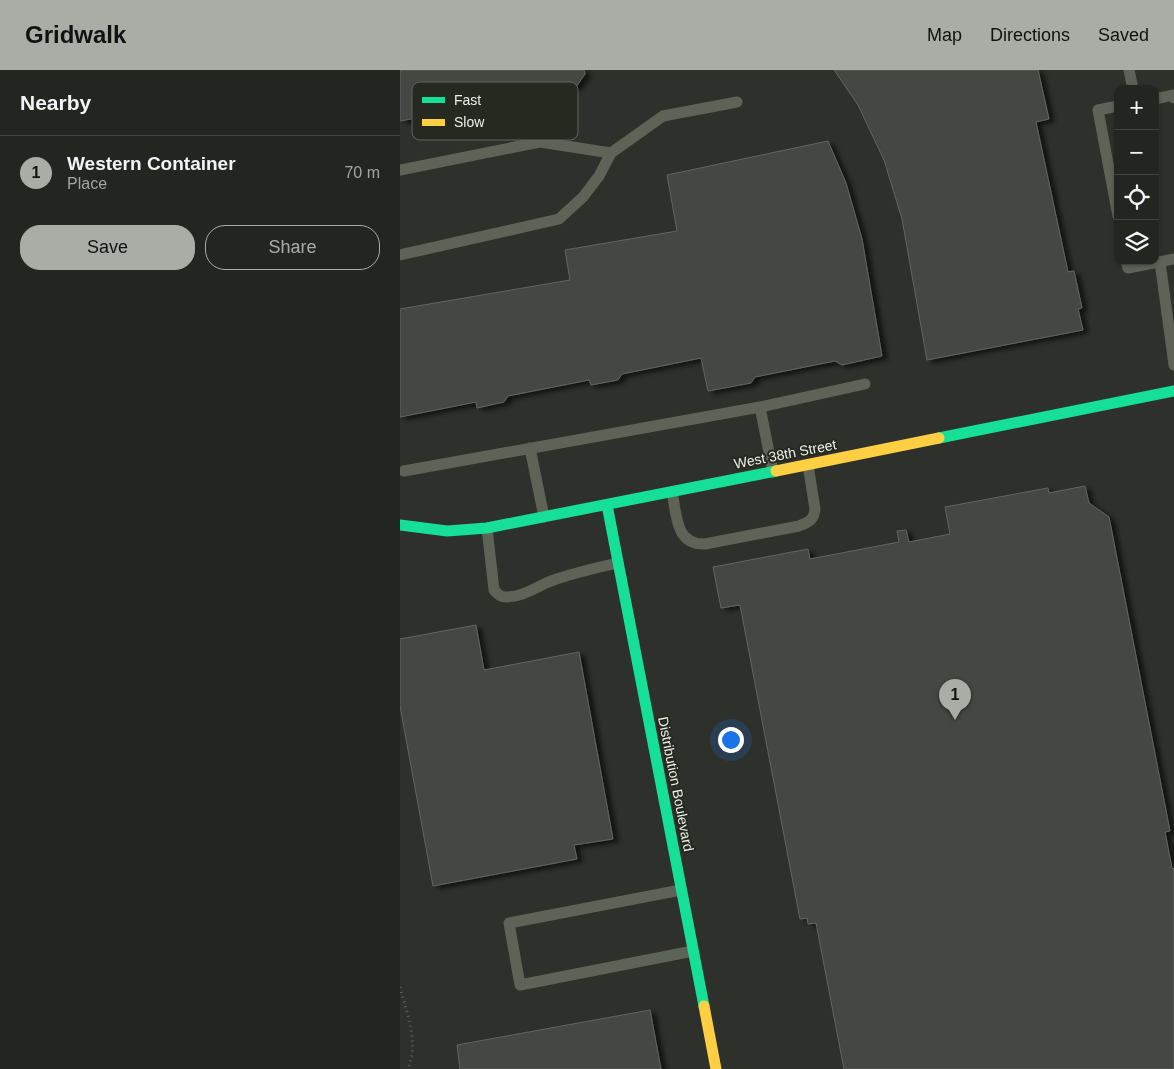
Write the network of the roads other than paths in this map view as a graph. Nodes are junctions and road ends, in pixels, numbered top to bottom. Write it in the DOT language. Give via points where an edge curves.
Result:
graph roads {
  1 [pos="1129,70"];
  2 [pos="1132,85"];
  3 [pos="1159,98"];
  4 [pos="1174,98"];
  5 [pos="737,102"];
  6 [pos="1114,107"];
  7 [pos="611,153"];
  8 [pos="400,170"];
  9 [pos="1114,195"];
  10 [pos="400,255"];
  11 [pos="1174,259"];
  12 [pos="1160,262"];
  13 [pos="1127,265"];
  14 [pos="1144,265"];
  15 [pos="1174,366"];
  16 [pos="865,384"];
  17 [pos="1174,391"];
  18 [pos="760,406"];
  19 [pos="530,448"];
  20 [pos="808,465"];
  21 [pos="404,471"];
  22 [pos="773,472"];
  23 [pos="672,492"];
  24 [pos="607,505"];
  25 [pos="544,517"];
  26 [pos="400,525"];
  27 [pos="487,528"];
  28 [pos="618,563"];
  29 [pos="681,890"];
  30 [pos="693,950"];
  31 [pos="716,1069"];
  1 -- 2 [label="lane"];
  3 -- 4 [label="lane" via="1174,95"];
  5 -- 7 [label="lane" via="663,116"];
  6 -- 9 [label="lane" via="1098,110"];
  7 -- 8 [label="lane" via="540,142"];
  7 -- 10 [label="lane" via="600,176 559,219"];
  11 -- 12 [label="lane"];
  12 -- 15 [label="lane"];
  13 -- 14 [label="lane" via="1128,268"];
  16 -- 18 [label="lane"];
  17 -- 20 [label="street, West 38th Street"];
  18 -- 19 [label="lane"];
  18 -- 22 [label="lane"];
  19 -- 21 [label="lane"];
  19 -- 25 [label="lane"];
  20 -- 22 [label="street, West 38th Street"];
  20 -- 23 [label="lane" via="816,510 810,521 799,526 695,544 680,530"];
  22 -- 23 [label="street, West 38th Street"];
  23 -- 24 [label="street, West 38th Street"];
  24 -- 25 [label="street, West 38th Street"];
  24 -- 28 [label="street, Distribution Boulevard"];
  25 -- 27 [label="street, West 38th Street"];
  26 -- 27 [label="street, West 38th Street" via="448,531"];
  27 -- 28 [label="lane" via="494,590 499,596 530,592 548,582"];
  28 -- 29 [label="street, Distribution Boulevard"];
  29 -- 30 [label="street, Distribution Boulevard"];
  29 -- 30 [label="lane" via="509,923 520,986"];
  30 -- 31 [label="street, Distribution Boulevard"];
}
